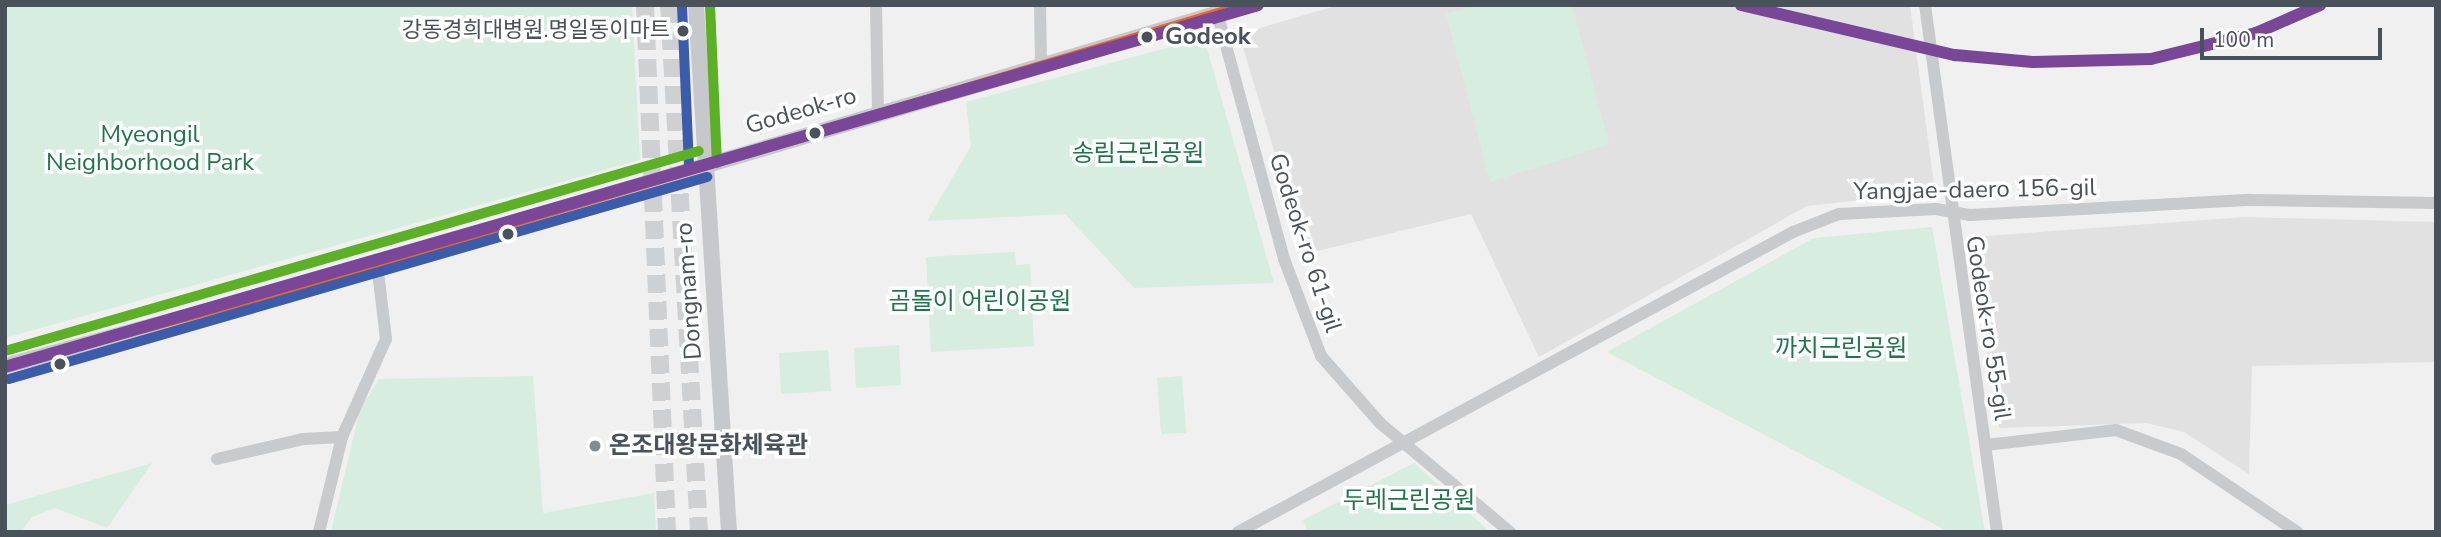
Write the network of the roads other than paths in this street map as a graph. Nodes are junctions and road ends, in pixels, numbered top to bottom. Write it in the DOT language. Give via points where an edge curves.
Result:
graph roads {
  1 [pos="696,5"];
  2 [pos="876,5"];
  3 [pos="1040,5"];
  4 [pos="1246,5"];
  5 [pos="1925,5"];
  6 [pos="1215,10"];
  7 [pos="1041,64"];
  8 [pos="878,112"];
  9 [pos="703,164"];
  10 [pos="2436,203"];
  11 [pos="1950,212"];
  12 [pos="377,263"];
  13 [pos="5,366"];
  14 [pos="342,437"];
  15 [pos="1404,442"];
  16 [pos="1986,445"];
  17 [pos="217,459"];
  18 [pos="319,532"];
  19 [pos="729,532"];
  20 [pos="1238,532"];
  21 [pos="1510,532"];
  22 [pos="1997,532"];
  23 [pos="2297,532"];
  1 -- 9 [label="main road, Dongnam-ro"];
  2 -- 8 [label="street"];
  3 -- 7 [label="street"];
  4 -- 6 [label="main road, Godeok-ro"];
  5 -- 11 [label="street, Godeok-ro 55-gil"];
  6 -- 7 [label="main road, Godeok-ro"];
  6 -- 15 [label="street, Godeok-ro 61-gil" via="1301,314 1351,396"];
  7 -- 8 [label="main road, Godeok-ro"];
  8 -- 9 [label="main road, Godeok-ro"];
  9 -- 12 [label="main road, Godeok-ro"];
  9 -- 19 [label="main road, Dongnam-ro"];
  10 -- 11 [label="street, Yangjae-daero 156-gil" via="2251,200"];
  11 -- 15 [label="street, Yangjae-daero 156-gil" via="1839,214 1793,232"];
  11 -- 16 [label="street, Godeok-ro 55-gil"];
  12 -- 13 [label="main road, Godeok-ro"];
  12 -- 14 [label="street" via="386,339"];
  14 -- 17 [label="street" via="303,439"];
  14 -- 18 [label="street"];
  15 -- 20 [label="street, Yangjae-daero 156-gil"];
  15 -- 21 [label="street, Godeok-ro 61-gil"];
  16 -- 22 [label="street, Godeok-ro 55-gil"];
  16 -- 23 [label="street" via="2116,430 2181,454"];
}
